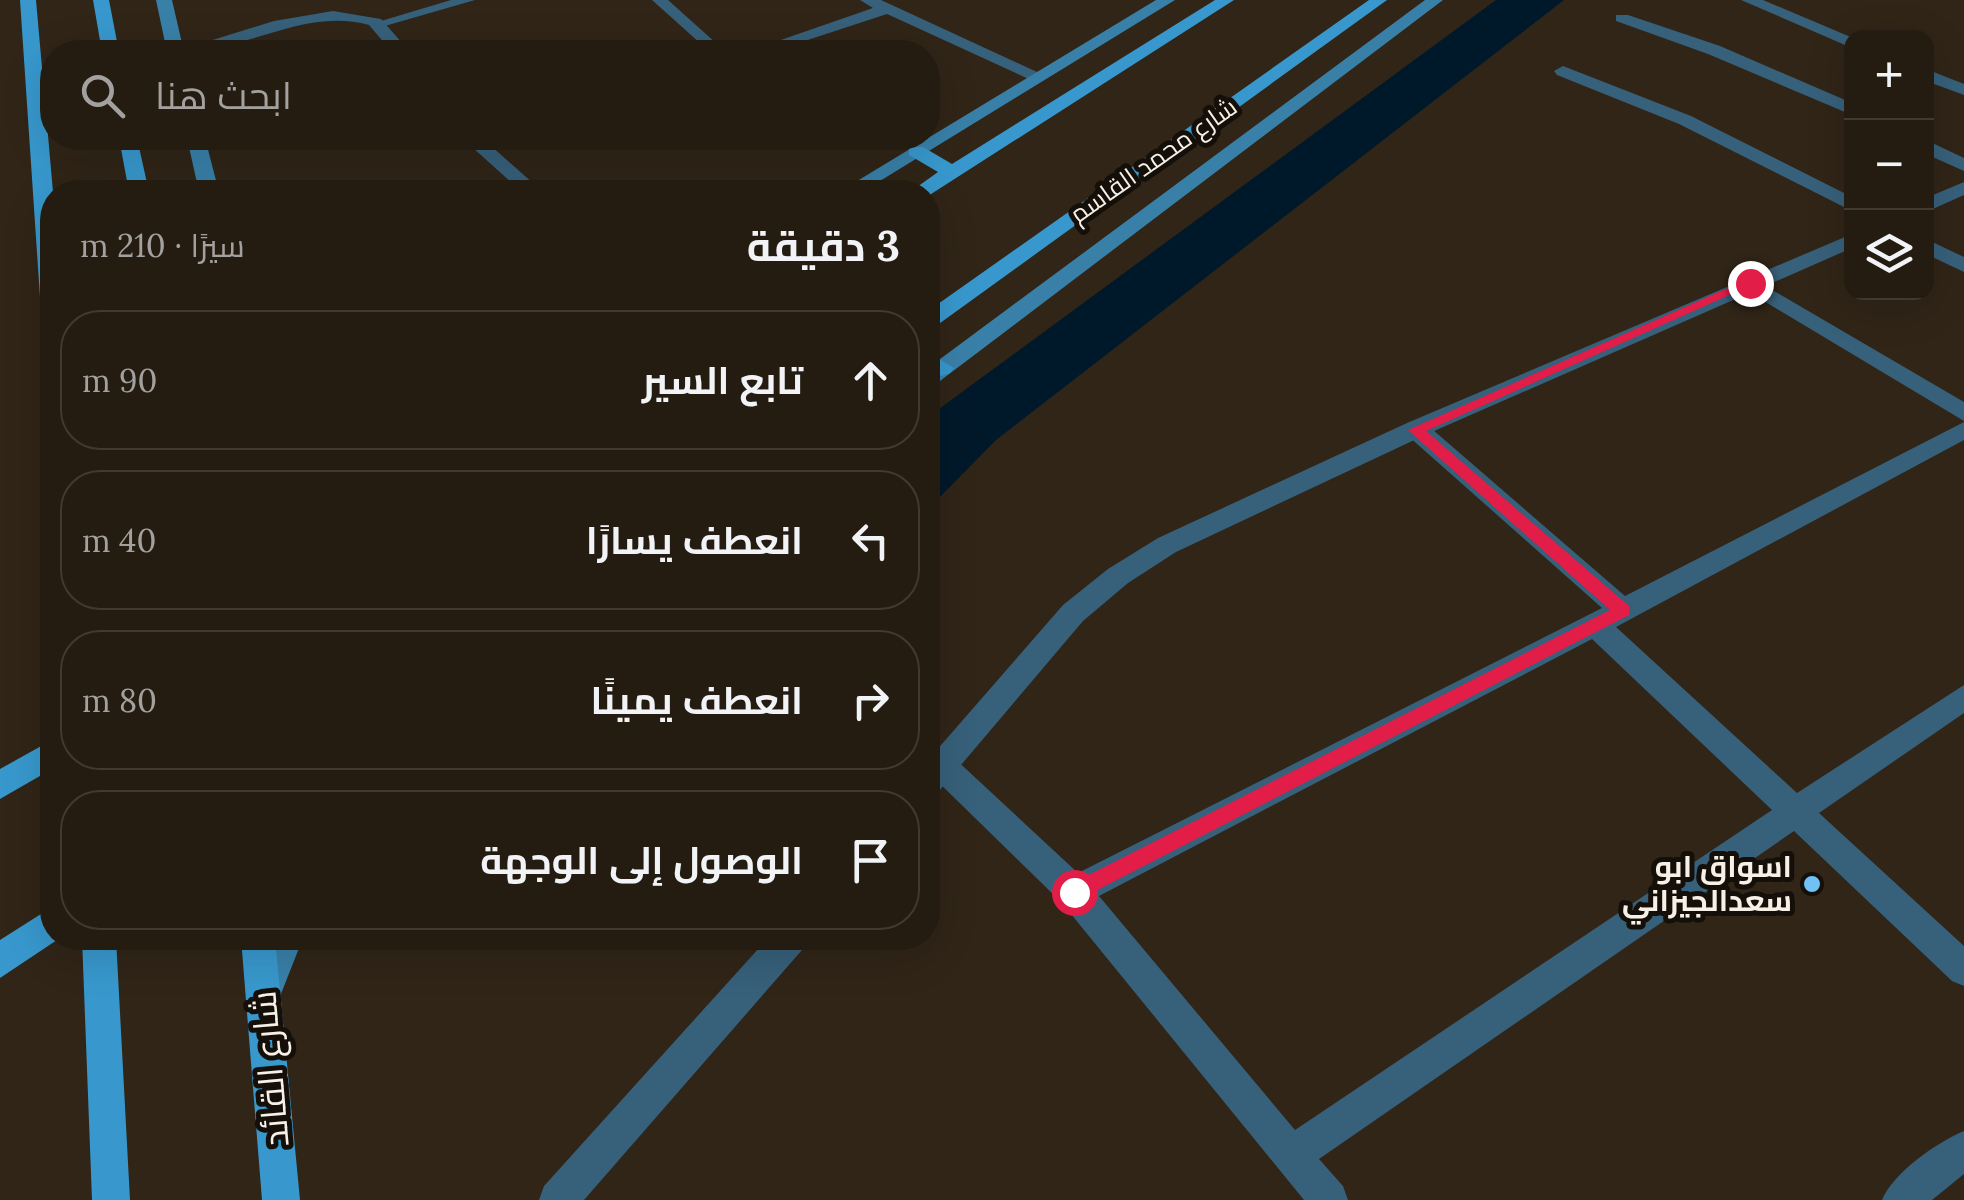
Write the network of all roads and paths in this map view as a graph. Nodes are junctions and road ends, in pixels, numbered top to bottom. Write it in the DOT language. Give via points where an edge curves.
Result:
graph roads {
  1 [pos="28,0"];
  2 [pos="100,0"];
  3 [pos="164,0"];
  4 [pos="468,0"];
  5 [pos="658,0"];
  6 [pos="868,0"];
  7 [pos="1167,0"];
  8 [pos="1226,0"];
  9 [pos="1379,0"];
  10 [pos="1435,0"];
  11 [pos="1749,0"];
  12 [pos="888,8"];
  13 [pos="1622,18"];
  14 [pos="378,24"];
  15 [pos="108,40"];
  16 [pos="176,40"];
  17 [pos="211,40"];
  18 [pos="391,40"];
  19 [pos="704,40"];
  20 [pos="792,40"];
  21 [pos="1844,40"];
  22 [pos="1563,71"];
  23 [pos="1038,77"];
  24 [pos="1934,77"];
  25 [pos="1964,90"];
  26 [pos="1844,107"];
  27 [pos="940,136"];
  28 [pos="131,150"];
  29 [pos="199,150"];
  30 [pos="484,150"];
  31 [pos="1934,150"];
  32 [pos="916,151"];
  33 [pos="1964,166"];
  34 [pos="952,172"];
  35 [pos="42,180"];
  36 [pos="137,180"];
  37 [pos="206,180"];
  38 [pos="519,180"];
  39 [pos="869,180"];
  40 [pos="939,180"];
  41 [pos="1964,188"];
  42 [pos="1844,200"];
  43 [pos="1934,202"];
  44 [pos="1844,243"];
  45 [pos="1934,249"];
  46 [pos="1964,266"];
  47 [pos="1750,283"];
  48 [pos="940,312"];
  49 [pos="940,363"];
  50 [pos="1964,413"];
  51 [pos="1416,430"];
  52 [pos="1964,430"];
  53 [pos="1609,618"];
  54 [pos="1964,698"];
  55 [pos="40,760"];
  56 [pos="940,766"];
  57 [pos="940,778"];
  58 [pos="0,785"];
  59 [pos="1794,811"];
  60 [pos="1074,892"];
  61 [pos="40,932"];
  62 [pos="100,950"];
  63 [pos="259,950"];
  64 [pos="281,950"];
  65 [pos="779,950"];
  66 [pos="0,962"];
  67 [pos="1964,969"];
  68 [pos="264,994"];
  69 [pos="1964,1150"];
  70 [pos="1293,1154"];
  71 [pos="111,1200"];
  72 [pos="280,1200"];
  73 [pos="558,1200"];
  74 [pos="1329,1200"];
  75 [pos="1901,1200"];
  1 -- 35 [label="main road"];
  2 -- 15 [label="main road"];
  3 -- 16 [label="main road"];
  4 -- 14 [label="lane"];
  5 -- 19 [label="lane"];
  6 -- 12 [label="street"];
  7 -- 23 [label="main road"];
  8 -- 34 [label="main road"];
  9 -- 48 [label="main road, شارع محمد القاسم"];
  10 -- 49 [label="main road"];
  11 -- 21 [label="street"];
  12 -- 20 [label="street"];
  12 -- 23 [label="street"];
  13 -- 26 [label="street"];
  14 -- 17 [label="street" via="358,15 274,16"];
  14 -- 18 [label="street"];
  22 -- 42 [label="street" via="1685,120"];
  23 -- 27 [label="main road"];
  24 -- 25 [label="street"];
  28 -- 36 [label="main road"];
  29 -- 37 [label="main road"];
  30 -- 38 [label="street"];
  31 -- 33 [label="street"];
  32 -- 34 [label="main road"];
  32 -- 39 [label="main road"];
  34 -- 40 [label="main road"];
  41 -- 43 [label="street"];
  44 -- 47 [label="street"];
  45 -- 46 [label="street"];
  47 -- 50 [label="street"];
  47 -- 51 [label="street"];
  51 -- 53 [label="street"];
  51 -- 56 [label="street" via="1168,545 1118,576 1073,613"];
  52 -- 53 [label="street"];
  53 -- 59 [label="street"];
  53 -- 60 [label="street"];
  54 -- 59 [label="street"];
  55 -- 58 [label="main road"];
  57 -- 60 [label="street"];
  59 -- 67 [label="street"];
  59 -- 70 [label="street"];
  60 -- 70 [label="street"];
  61 -- 66 [label="main road"];
  62 -- 71 [label="main road"];
  63 -- 68 [label="main road, شارع القائد"];
  64 -- 68 [label="main road"];
  65 -- 73 [label="street"];
  68 -- 72 [label="main road, شارع القائد"];
  69 -- 75 [label="street"];
  70 -- 74 [label="street"];
}
